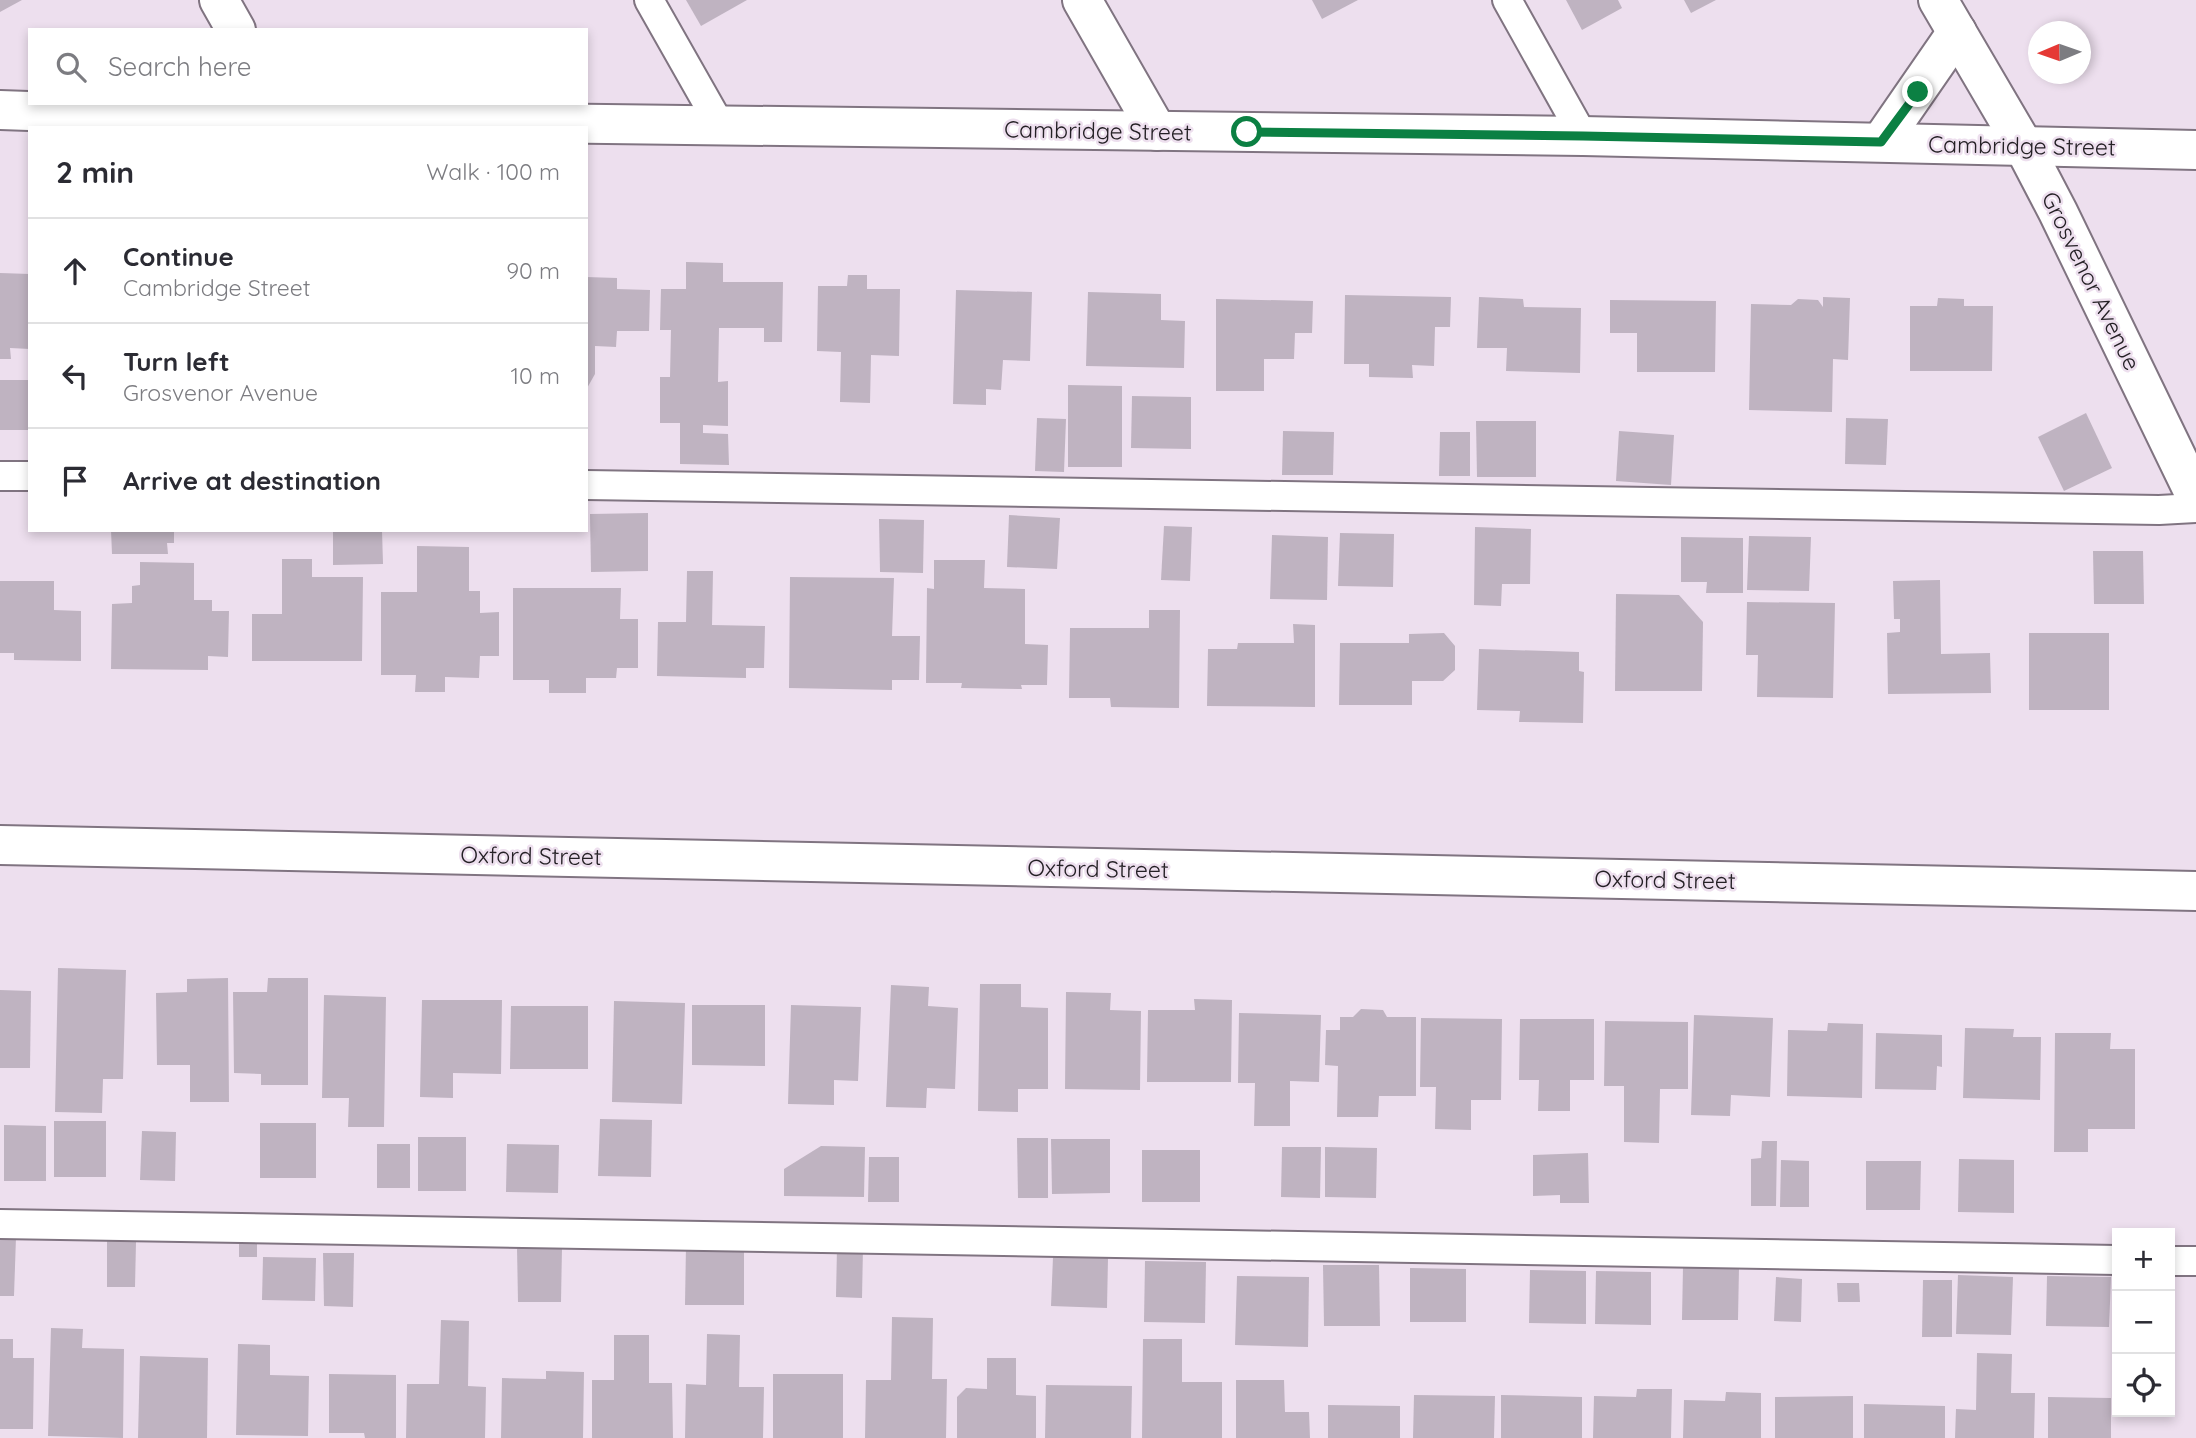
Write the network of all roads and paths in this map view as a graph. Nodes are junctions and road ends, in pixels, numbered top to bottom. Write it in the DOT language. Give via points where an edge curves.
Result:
graph roads {
  1 [pos="219,0"];
  2 [pos="649,0"];
  3 [pos="1082,0"];
  4 [pos="1507,0"];
  5 [pos="1938,0"];
  6 [pos="235,28"];
  7 [pos="1957,33"];
  8 [pos="0,110"];
  9 [pos="283,112"];
  10 [pos="721,127"];
  11 [pos="1157,131"];
  12 [pos="1583,136"];
  13 [pos="1881,142"];
  14 [pos="2023,145"];
  15 [pos="2196,150"];
  16 [pos="0,476"];
  17 [pos="28,476"];
  18 [pos="588,485"];
  19 [pos="2196,497"];
  20 [pos="2196,508"];
  21 [pos="0,845"];
  22 [pos="2196,891"];
  23 [pos="0,1224"];
  24 [pos="2112,1260"];
  25 [pos="2175,1261"];
  26 [pos="2196,1261"];
  1 -- 6 [label="street"];
  2 -- 10 [label="lane"];
  3 -- 11 [label="street"];
  4 -- 12 [label="lane"];
  5 -- 7 [label="street, Grosvenor Avenue"];
  7 -- 13 [label="street"];
  7 -- 14 [label="street, Grosvenor Avenue"];
  8 -- 9 [label="street, Cambridge Street"];
  9 -- 10 [label="street, Cambridge Street"];
  10 -- 11 [label="street, Cambridge Street"];
  11 -- 12 [label="street, Cambridge Street"];
  12 -- 13 [label="street, Cambridge Street"];
  13 -- 14 [label="street, Cambridge Street"];
  14 -- 15 [label="street, Cambridge Street"];
  14 -- 19 [label="street, Grosvenor Avenue"];
  16 -- 17 [label="lane"];
  18 -- 20 [label="lane"];
  21 -- 22 [label="street, Oxford Street"];
  23 -- 24 [label="lane"];
  25 -- 26 [label="lane"];
}
